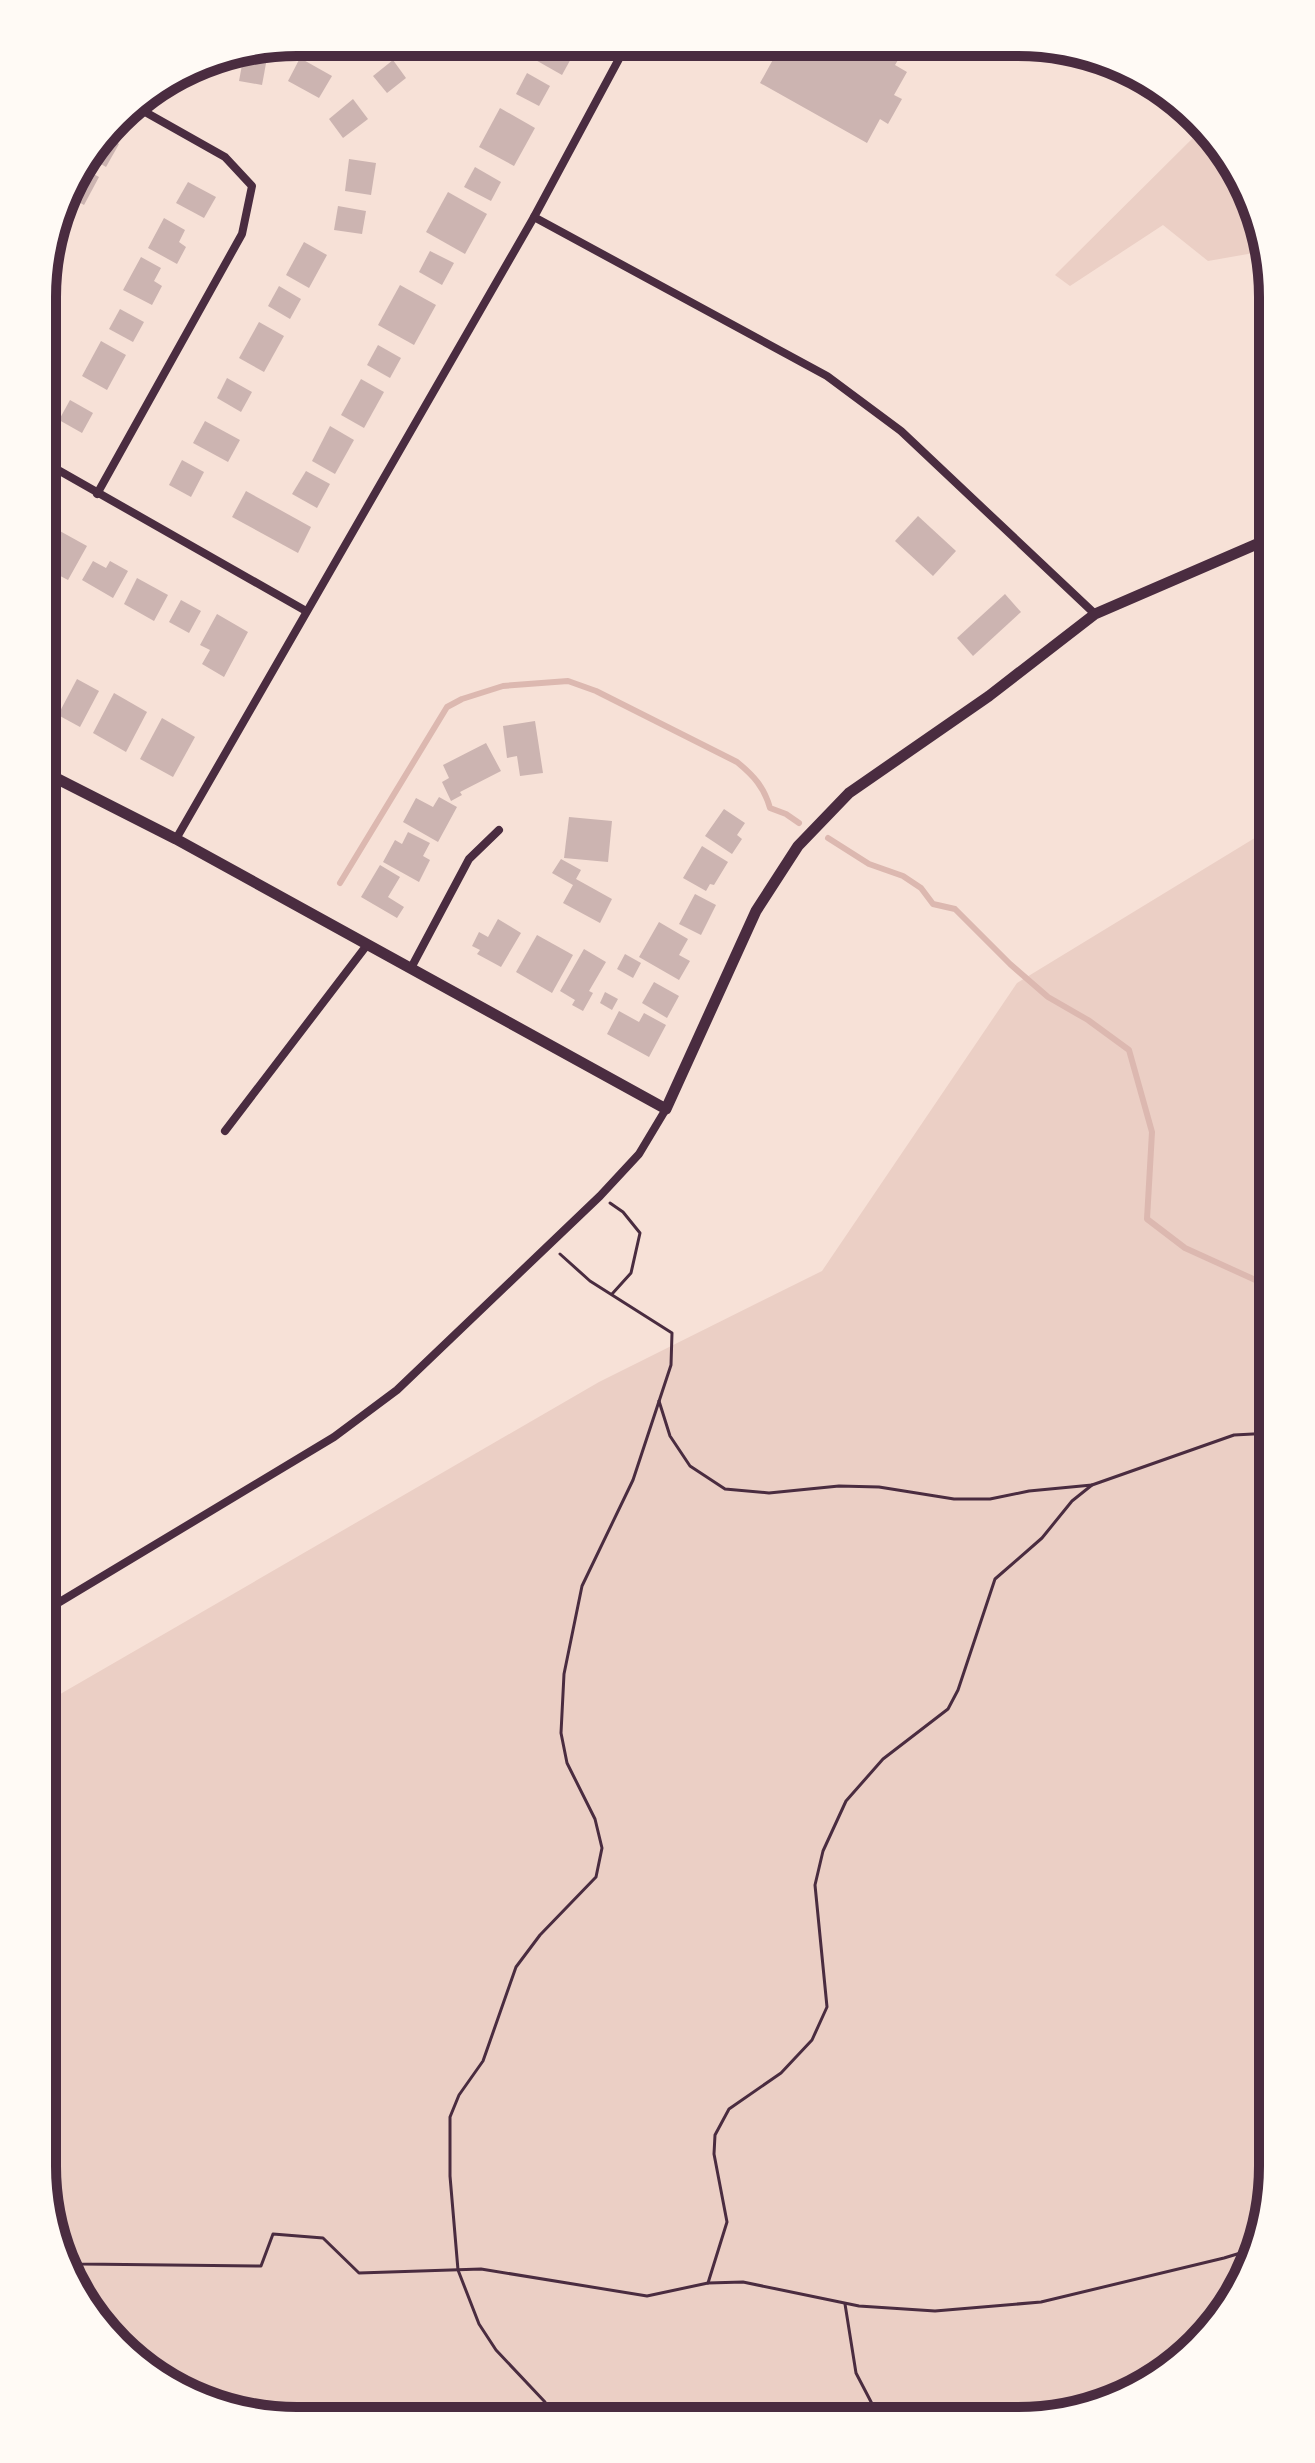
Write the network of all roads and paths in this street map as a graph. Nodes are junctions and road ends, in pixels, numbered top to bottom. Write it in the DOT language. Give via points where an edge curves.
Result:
graph roads {
  1 [pos="621,56"];
  2 [pos="144,111"];
  3 [pos="534,217"];
  4 [pos="56,469"];
  5 [pos="97,494"];
  6 [pos="1259,543"];
  7 [pos="306,611"];
  8 [pos="1095,614"];
  9 [pos="56,778"];
  10 [pos="499,830"];
  11 [pos="176,839"];
  12 [pos="367,945"];
  13 [pos="411,968"];
  14 [pos="666,1109"];
  15 [pos="225,1131"];
  16 [pos="600,1196"];
  17 [pos="549,1244"];
  18 [pos="612,1294"];
  19 [pos="659,1400"];
  20 [pos="1258,1434"];
  21 [pos="1092,1485"];
  22 [pos="56,1604"];
  23 [pos="1243,2252"];
  24 [pos="76,2263"];
  25 [pos="458,2270"];
  26 [pos="708,2283"];
  27 [pos="845,2303"];
  28 [pos="547,2407"];
  29 [pos="874,2407"];
  1 -- 3 [label="street"];
  2 -- 5 [label="street" via="225,157 252,186 242,234"];
  3 -- 7 [label="street"];
  3 -- 8 [label="street" via="827,376 901,431"];
  4 -- 5 [label="street"];
  5 -- 7 [label="street"];
  6 -- 8 [label="street"];
  7 -- 11 [label="street"];
  8 -- 14 [label="street" via="849,793 798,846 756,911"];
  9 -- 11 [label="street"];
  10 -- 13 [label="street" via="469,859"];
  11 -- 12 [label="street"];
  12 -- 13 [label="street"];
  12 -- 15 [label="street"];
  13 -- 14 [label="street"];
  14 -- 16 [label="street" via="639,1154"];
  16 -- 17 [label="street"];
  16 -- 18 [label="path" via="640,1233 631,1273"];
  17 -- 18 [label="path"];
  17 -- 22 [label="street" via="397,1390 334,1437"];
  18 -- 19 [label="path" via="672,1333 671,1365"];
  19 -- 21 [label="path" via="670,1436 690,1466 725,1489 769,1493 879,1487 978,1499"];
  19 -- 25 [label="path" via="633,1480 582,1586 564,1674 561,1733 567,1763 595,1819 602,1848 596,1877 516,1967 483,2061 450,2117"];
  20 -- 21 [label="path" via="1234,1435"];
  21 -- 26 [label="path" via="995,1579 948,1709 883,1759 846,1801 823,1851 815,1885 827,2007 812,2040 781,2073 729,2109 715,2135 727,2222"];
  23 -- 27 [label="path" via="1041,2302 935,2311"];
  24 -- 25 [label="path" via="261,2266 273,2234 323,2238 359,2273"];
  25 -- 26 [label="path" via="481,2269 647,2296"];
  25 -- 28 [label="path" via="479,2324"];
  26 -- 27 [label="path" via="743,2282"];
  27 -- 29 [label="path" via="856,2373"];
}
